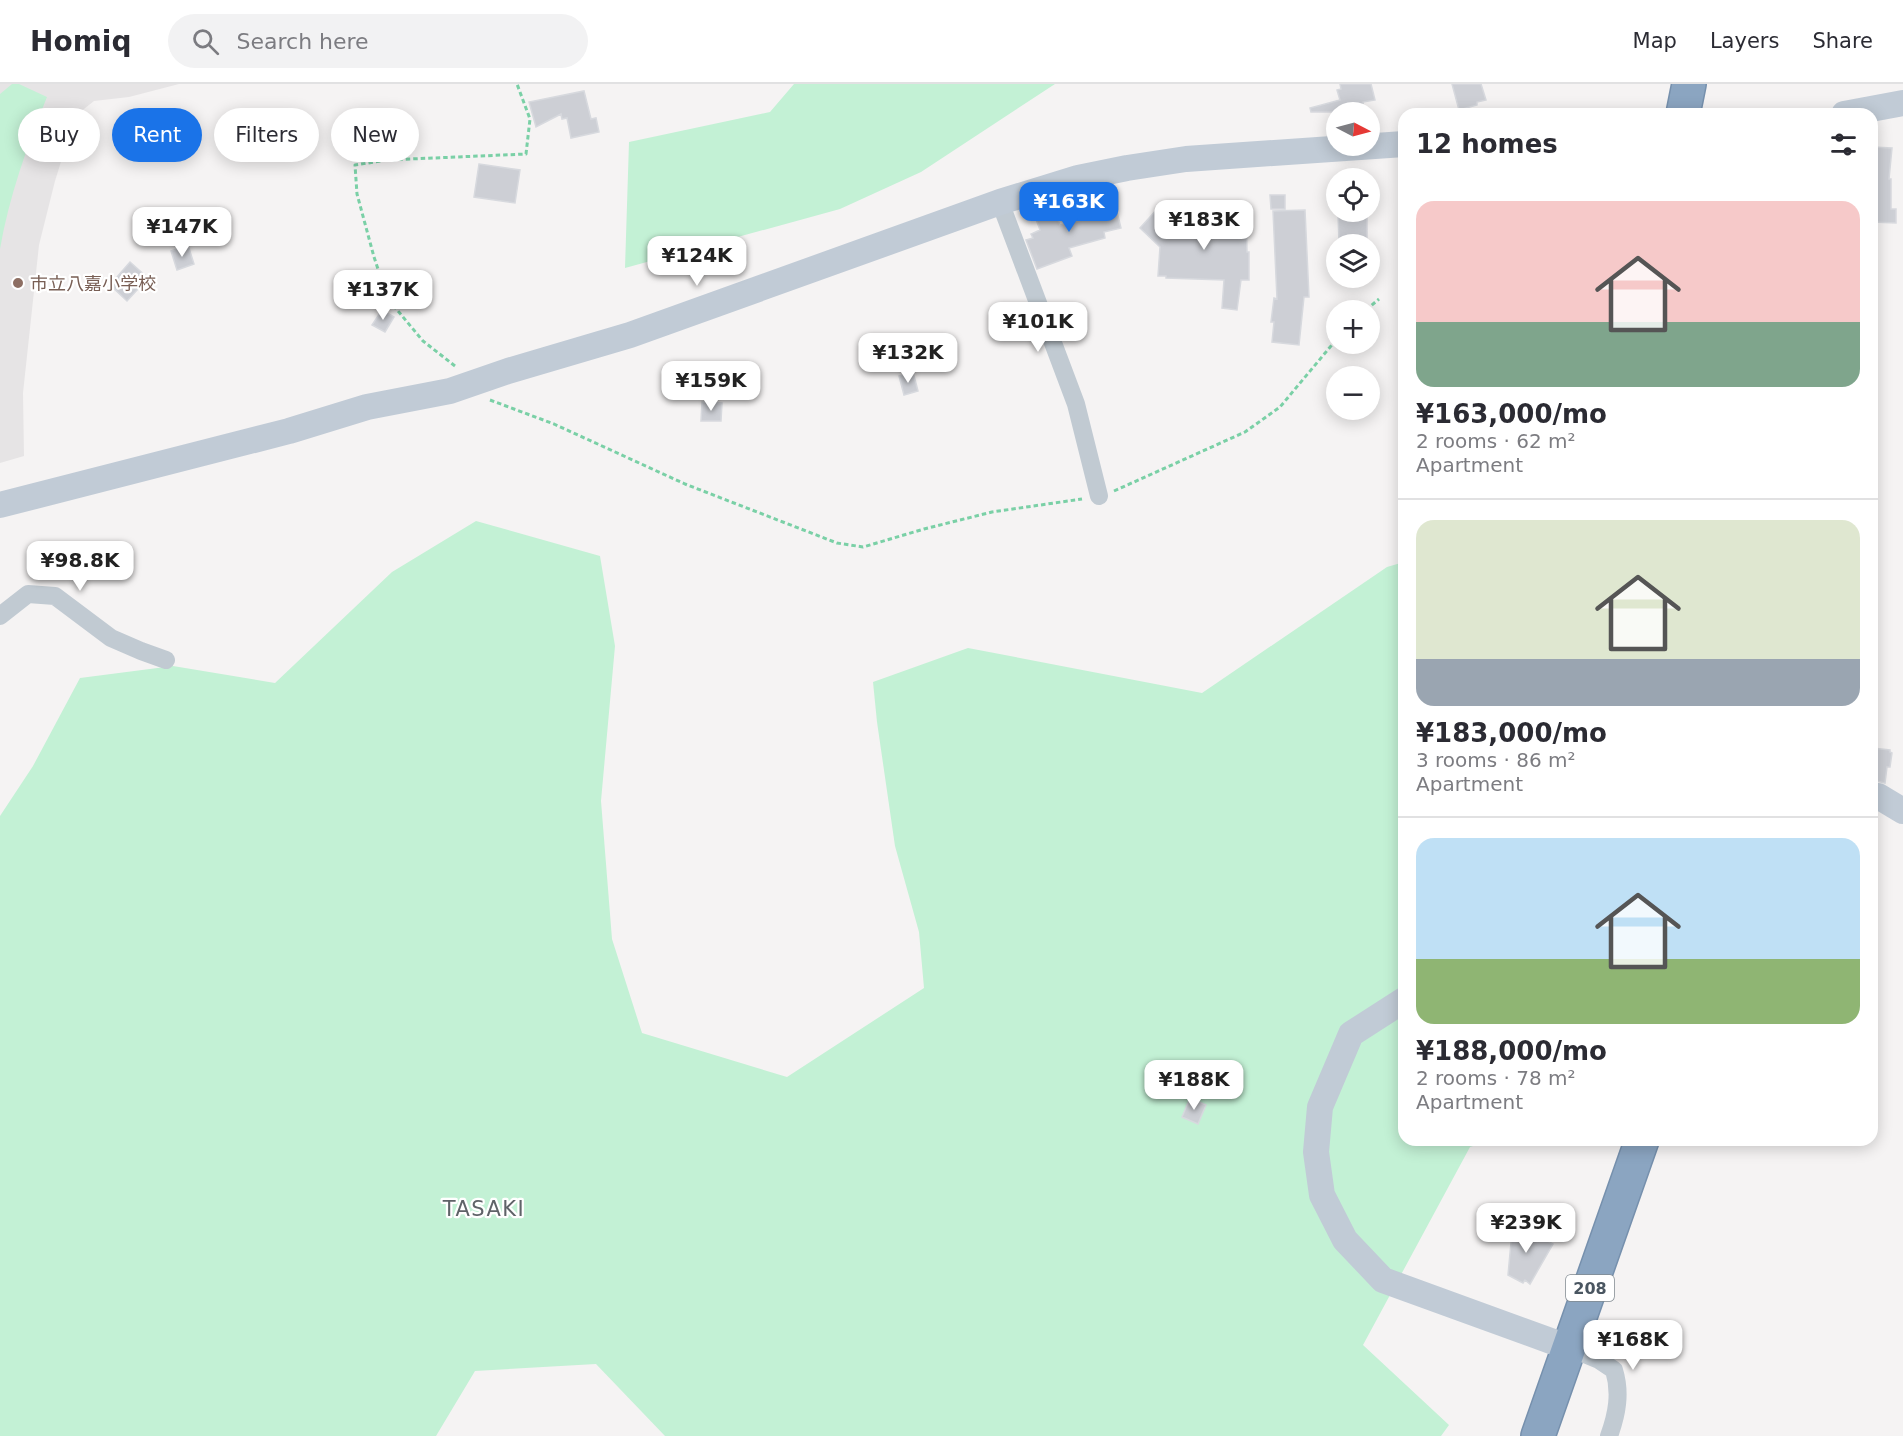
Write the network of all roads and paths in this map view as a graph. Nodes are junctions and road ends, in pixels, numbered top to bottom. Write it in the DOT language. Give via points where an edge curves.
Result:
graph roads {
  1 [pos="517,84"];
  2 [pos="1689,84"];
  3 [pos="1903,104"];
  4 [pos="1684,108"];
  5 [pos="1878,108"];
  6 [pos="1398,144"];
  7 [pos="1000,202"];
  8 [pos="1326,352"];
  9 [pos="466,384"];
  10 [pos="1099,496"];
  11 [pos="0,505"];
  12 [pos="0,616"];
  13 [pos="166,660"];
  14 [pos="1878,796"];
  15 [pos="1903,811"];
  16 [pos="1398,1004"];
  17 [pos="1640,1146"];
  18 [pos="1570,1347"];
  19 [pos="1538,1436"];
  20 [pos="1609,1436"];
  1 -- 9 [label="path" via="530,119 526,154 355,165 357,194 388,299"];
  2 -- 4 [label="highway"];
  3 -- 5 [label="street"];
  6 -- 7 [label="street" via="1186,159 1078,178"];
  7 -- 9 [label="street" via="630,335"];
  7 -- 10 [label="street" via="1076,404"];
  8 -- 10 [label="path" via="1280,407 1245,432"];
  9 -- 10 [label="path" via="685,484 837,543 863,547 992,512"];
  9 -- 11 [label="street"];
  12 -- 13 [label="street" via="28,594 55,596 111,638"];
  14 -- 15 [label="street"];
  16 -- 18 [label="street" via="1351,1034 1320,1107 1316,1152 1322,1195 1346,1240 1383,1280"];
  17 -- 18 [label="highway, 208"];
  18 -- 19 [label="highway, 208"];
  18 -- 20 [label="street" via="1614,1370 1618,1398"];
}
